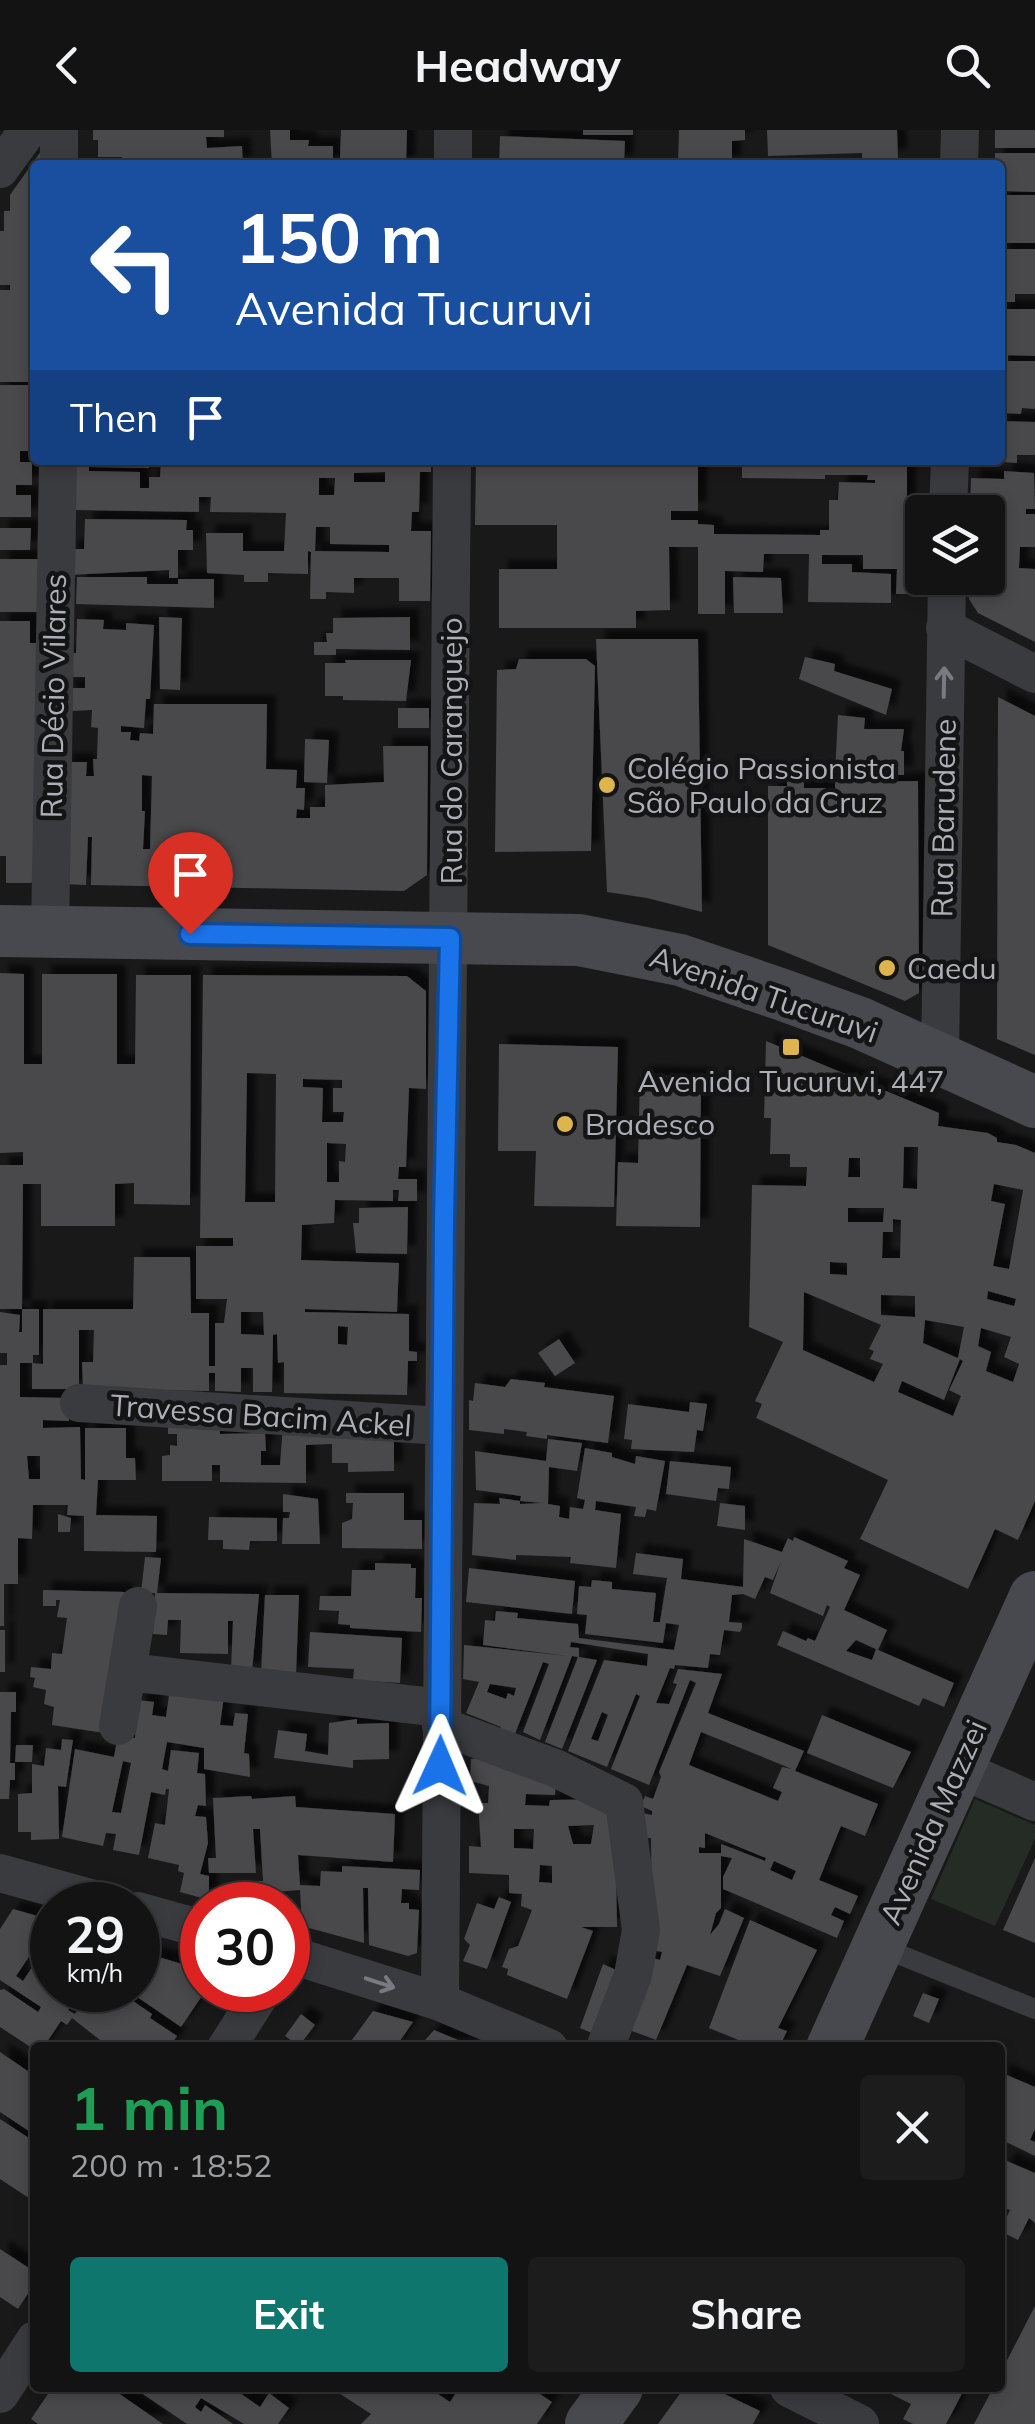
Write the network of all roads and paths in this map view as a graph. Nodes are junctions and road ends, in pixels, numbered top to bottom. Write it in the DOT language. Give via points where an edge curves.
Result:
graph roads {
  1 [pos="28,130"];
  2 [pos="59,130"];
  3 [pos="453,130"];
  4 [pos="960,130"];
  5 [pos="59,160"];
  6 [pos="453,160"];
  7 [pos="959,160"];
  8 [pos="0,169"];
  9 [pos="58,465"];
  10 [pos="452,465"];
  11 [pos="950,465"];
  12 [pos="949,495"];
  13 [pos="946,595"];
  14 [pos="945,628"];
  15 [pos="1035,674"];
  16 [pos="25,932"];
  17 [pos="450,938"];
  18 [pos="940,1059"];
  19 [pos="1035,1102"];
  20 [pos="79,1403"];
  21 [pos="442,1426"];
  22 [pos="1035,1597"];
  23 [pos="138,1606"];
  24 [pos="128,1672"];
  25 [pos="441,1717"];
  26 [pos="118,1726"];
  27 [pos="957,1768"];
  28 [pos="1035,1802"];
  29 [pos="0,1873"];
  30 [pos="33,1882"];
  31 [pos="876,1946"];
  32 [pos="310,1961"];
  33 [pos="440,2002"];
  34 [pos="1035,2009"];
  35 [pos="250,2012"];
  36 [pos="230,2042"];
  37 [pos="535,2042"];
  38 [pos="607,2042"];
  39 [pos="835,2042"];
  40 [pos="30,2348"];
  41 [pos="614,2392"];
  42 [pos="797,2392"];
  43 [pos="0,2394"];
  44 [pos="592,2424"];
  45 [pos="860,2424"];
  1 -- 8 [label="street"];
  2 -- 5 [label="street"];
  3 -- 6 [label="street"];
  4 -- 7 [label="street"];
  9 -- 16 [label="street, Rua Décio Vilares"];
  10 -- 17 [label="street, Rua do Caranguejo"];
  11 -- 12 [label="street"];
  13 -- 14 [label="street, Rua Barudene"];
  14 -- 15 [label="street"];
  18 -- 14 [label="street, Rua Barudene, one-way"];
  16 -- 17 [label="main road, Avenida Tucuruvi"];
  17 -- 18 [label="main road, Avenida Tucuruvi" via="578,940 680,960"];
  17 -- 21 [label="street, Rua do Caranguejo"];
  18 -- 19 [label="main road, Avenida Tucuruvi"];
  20 -- 21 [label="street, Travessa Bacim Ackel"];
  21 -- 25 [label="street, Rua do Caranguejo"];
  22 -- 27 [label="main road, Avenida Mazzei"];
  23 -- 24 [label="street"];
  24 -- 25 [label="street"];
  24 -- 26 [label="street"];
  25 -- 33 [label="street, Rua do Caranguejo"];
  25 -- 38 [label="street" via="624,1802 640,1950"];
  27 -- 28 [label="street"];
  27 -- 31 [label="main road, Avenida Mazzei"];
  29 -- 30 [label="street"];
  31 -- 34 [label="lane"];
  31 -- 39 [label="main road, Avenida Mazzei"];
  32 -- 33 [label="street, one-way"];
  33 -- 37 [label="street"];
  35 -- 36 [label="street"];
  40 -- 43 [label="street"];
  41 -- 44 [label="main road"];
  42 -- 45 [label="street"];
}
